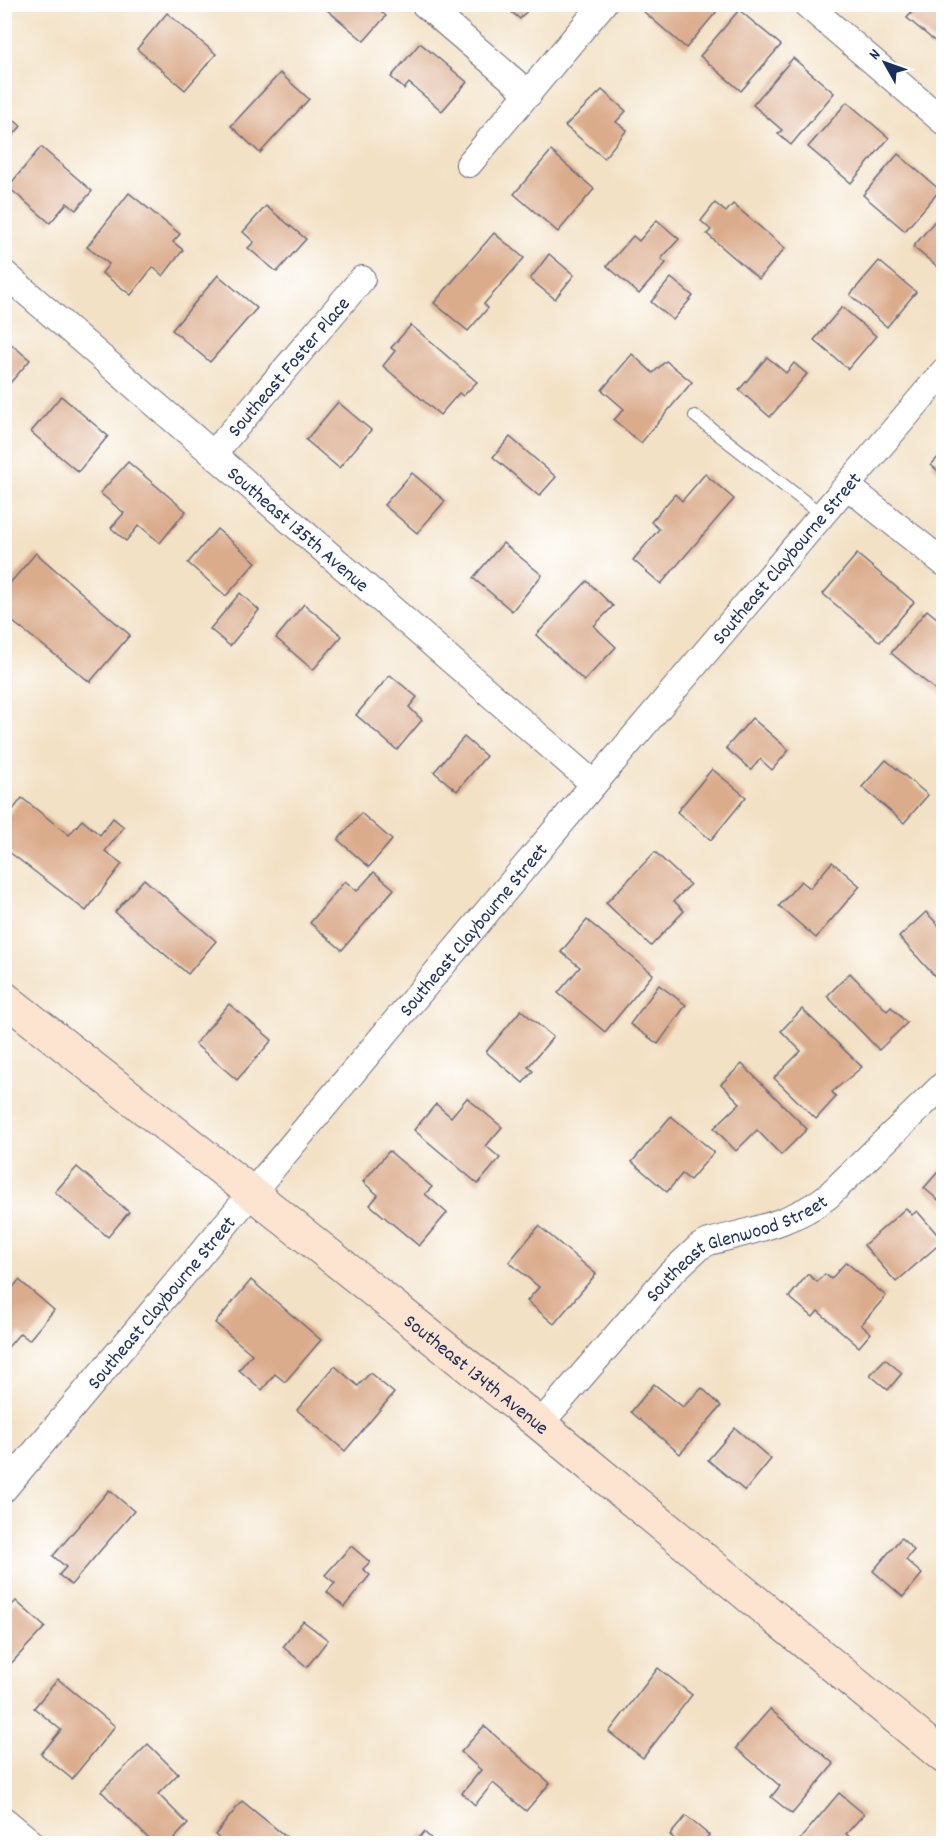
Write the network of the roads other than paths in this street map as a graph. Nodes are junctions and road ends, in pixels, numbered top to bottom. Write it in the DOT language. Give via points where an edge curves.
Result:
graph roads {
  1 [pos="424,4"];
  2 [pos="603,4"];
  3 [pos="806,4"];
  4 [pos="529,94"];
  5 [pos="944,122"];
  6 [pos="469,164"];
  7 [pos="4,273"];
  8 [pos="362,279"];
  9 [pos="944,371"];
  10 [pos="695,416"];
  11 [pos="214,453"];
  12 [pos="847,486"];
  13 [pos="822,515"];
  14 [pos="944,563"];
  15 [pos="594,784"];
  16 [pos="4,998"];
  17 [pos="944,1084"];
  18 [pos="252,1193"];
  19 [pos="540,1424"];
  20 [pos="4,1489"];
  21 [pos="944,1757"];
  22 [pos="4,1820"];
  23 [pos="33,1844"];
  1 -- 4 [label="street"];
  2 -- 4 [label="street"];
  3 -- 5 [label="street"];
  4 -- 6 [label="street"];
  7 -- 11 [label="street, Southeast 135th Avenue"];
  8 -- 11 [label="street, Southeast Foster Place"];
  9 -- 12 [label="street, Southeast Claybourne Street"];
  10 -- 13 [label="lane"];
  11 -- 15 [label="street, Southeast 135th Avenue"];
  12 -- 13 [label="street, Southeast Claybourne Street"];
  12 -- 14 [label="street"];
  13 -- 15 [label="street, Southeast Claybourne Street"];
  15 -- 18 [label="street, Southeast Claybourne Street"];
  16 -- 18 [label="street, Southeast 134th Avenue"];
  17 -- 19 [label="street, Southeast Glenwood Street" via="812,1208 699,1248 670,1274"];
  18 -- 19 [label="street, Southeast 134th Avenue"];
  18 -- 20 [label="street, Southeast Claybourne Street"];
  19 -- 21 [label="street, Southeast 134th Avenue"];
  22 -- 23 [label="street"];
}
